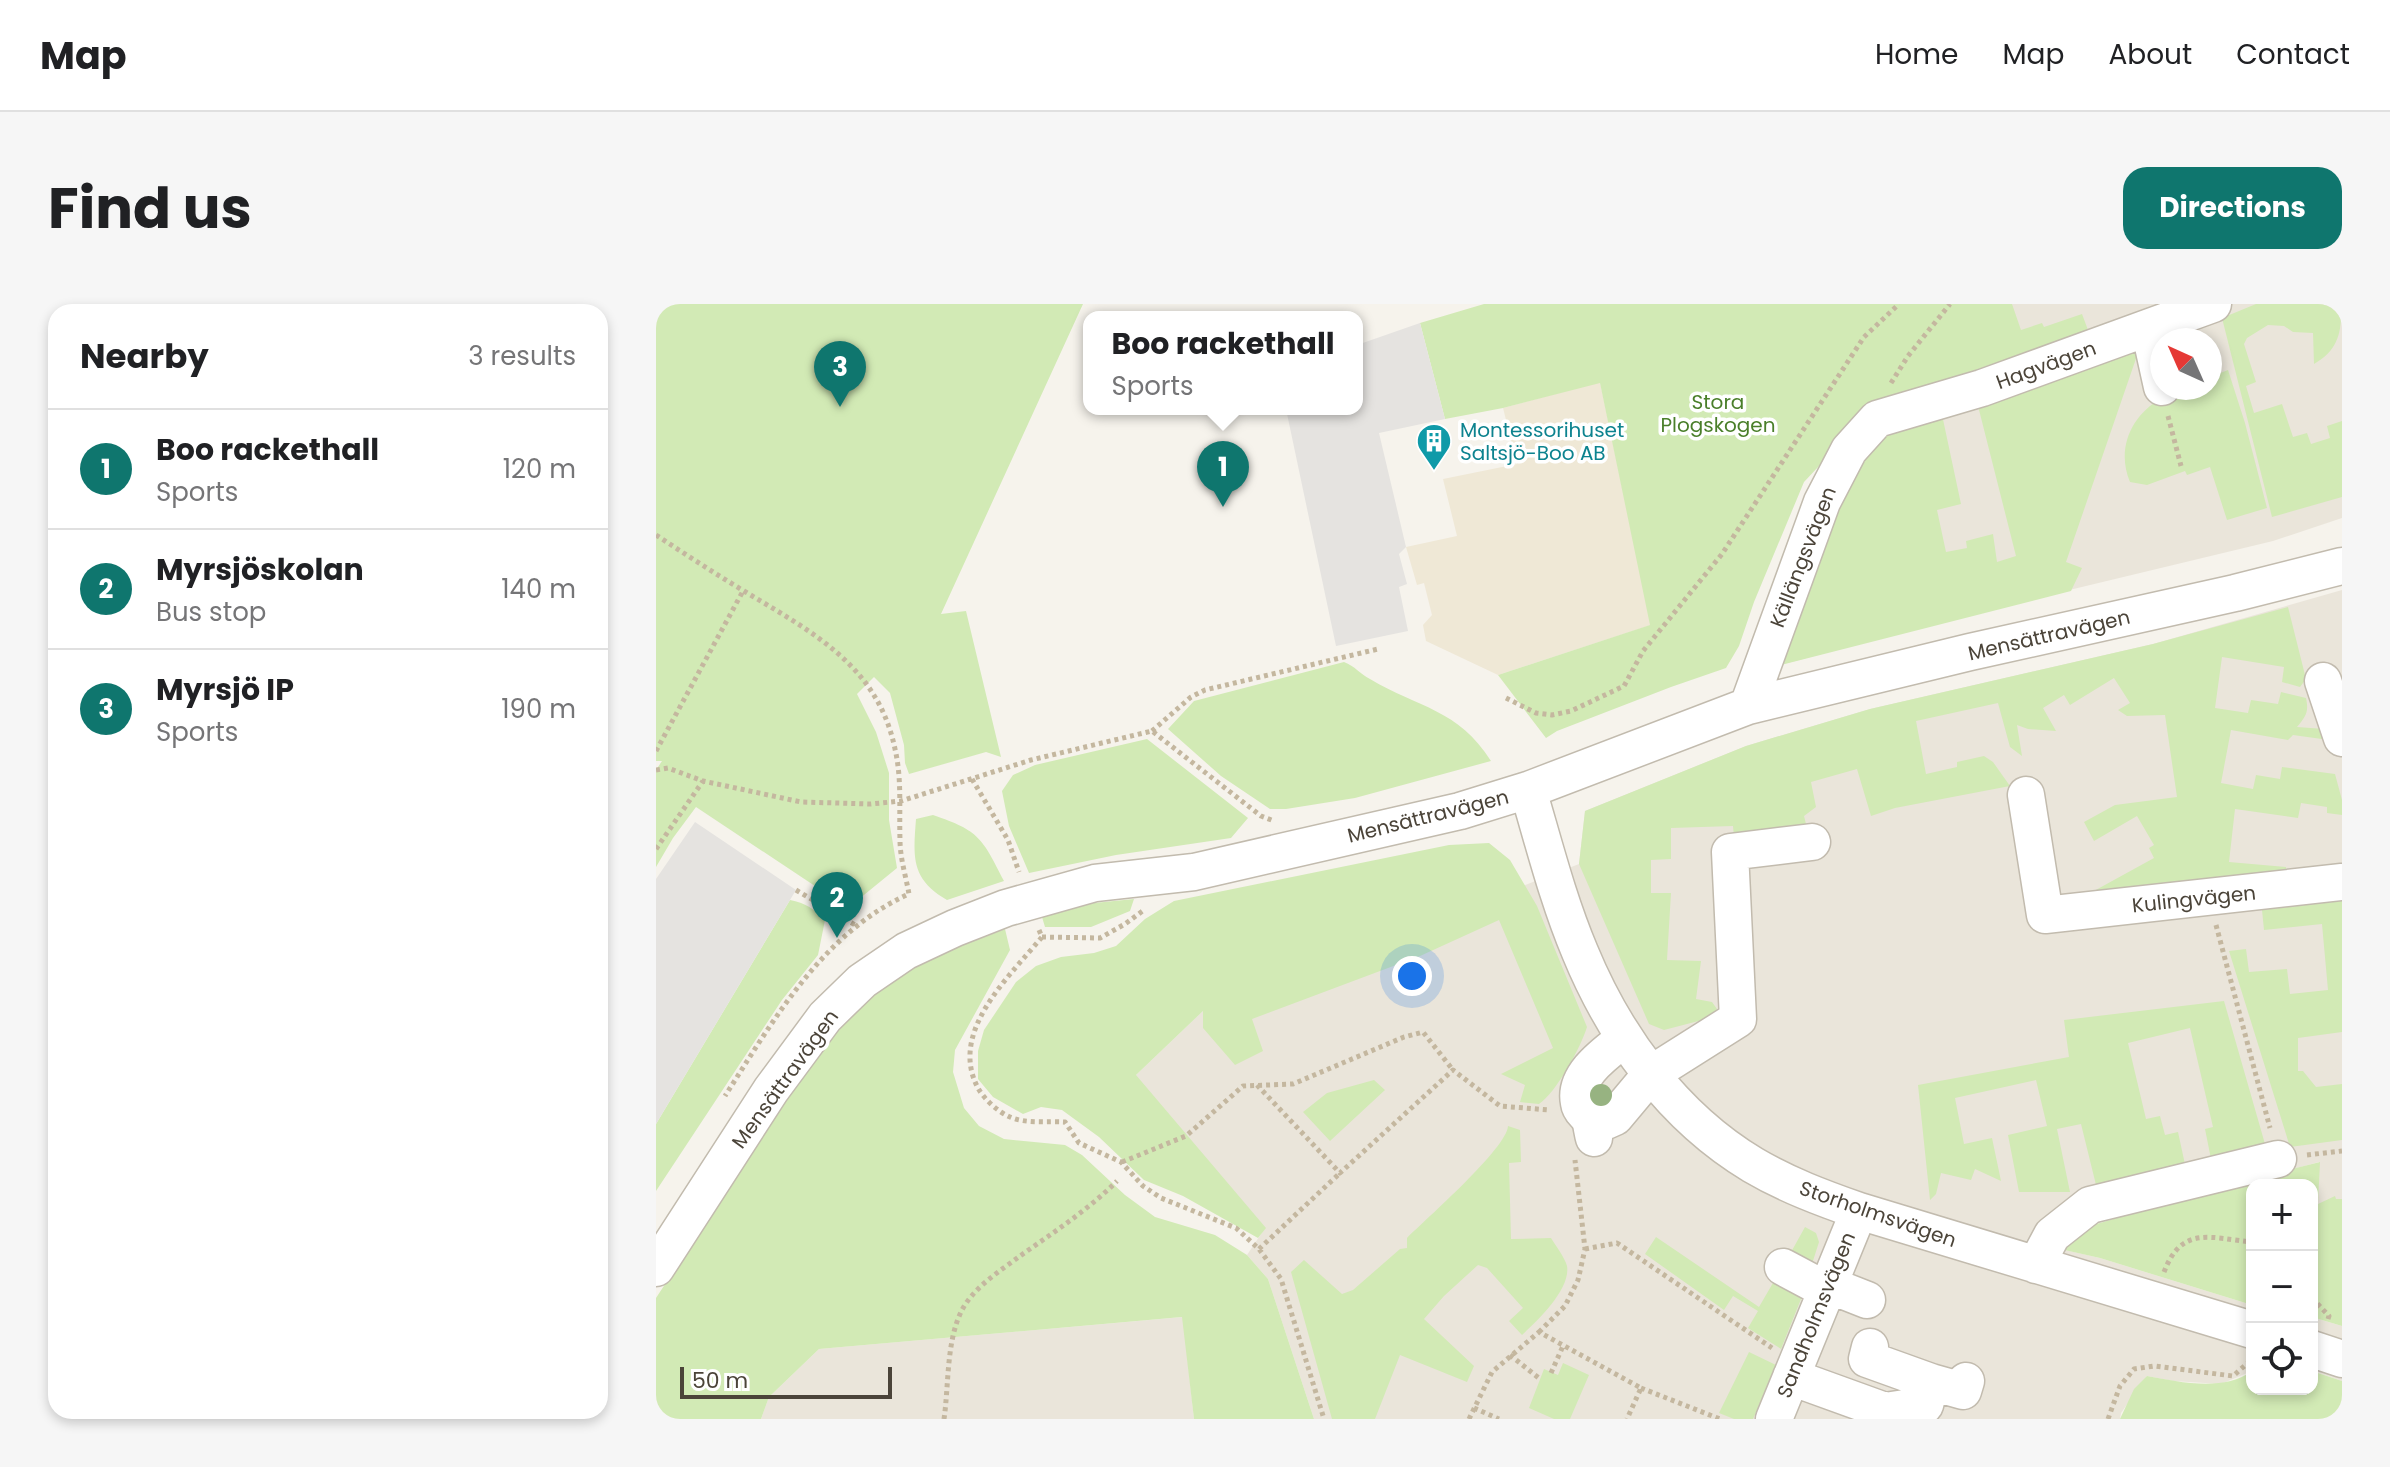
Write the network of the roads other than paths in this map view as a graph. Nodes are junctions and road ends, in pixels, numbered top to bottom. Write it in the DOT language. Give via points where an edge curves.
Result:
graph roads {
  1 [pos="2213,304"];
  2 [pos="2149,328"];
  3 [pos="2150,333"];
  4 [pos="1877,419"];
  5 [pos="2342,566"];
  6 [pos="2323,681"];
  7 [pos="1748,706"];
  8 [pos="2342,738"];
  9 [pos="1528,790"];
  10 [pos="2026,795"];
  11 [pos="1812,842"];
  12 [pos="2342,882"];
  13 [pos="1625,1038"];
  14 [pos="1651,1074"];
  15 [pos="2278,1159"];
  16 [pos="1859,1211"];
  17 [pos="2036,1265"];
  18 [pos="1783,1267"];
  19 [pos="656,1268"];
  20 [pos="1828,1288"];
  21 [pos="1867,1300"];
  22 [pos="2246,1338"];
  23 [pos="1870,1347"];
  24 [pos="2318,1351"];
  25 [pos="2342,1359"];
  26 [pos="1782,1363"];
  27 [pos="1966,1381"];
  28 [pos="1931,1382"];
  29 [pos="1774,1419"];
  1 -- 2 [label="street, Hagvägen"];
  2 -- 3 [label="street"];
  2 -- 4 [label="street, Hagvägen"];
  4 -- 7 [label="street, Källängsvägen" via="1849,450 1822,502"];
  5 -- 7 [label="street, Mensättravägen"];
  6 -- 8 [label="street"];
  7 -- 9 [label="street, Mensättravägen"];
  9 -- 13 [label="street, Storholmsvägen" via="1579,951"];
  9 -- 19 [label="street, Mensättravägen" via="1460,811 1194,872 1095,883 1006,908 906,951 862,981 825,1017 771,1090"];
  10 -- 12 [label="street, Kulingvägen" via="2045,915"];
  11 -- 14 [label="street" via="1730,852 1738,1019"];
  13 -- 14 [label="street, Storholmsvägen"];
  13 -- 14 [label="street" via="1581,1084 1579,1132 1615,1117"];
  14 -- 16 [label="street, Storholmsvägen" via="1708,1132 1753,1165"];
  15 -- 17 [label="street" via="2090,1205 2052,1235"];
  16 -- 17 [label="street, Storholmsvägen"];
  16 -- 20 [label="street, Sandholmsvägen"];
  17 -- 22 [label="street, Storholmsvägen"];
  18 -- 20 [label="street"];
  20 -- 21 [label="street"];
  20 -- 26 [label="street, Sandholmsvägen"];
  23 -- 28 [label="street" via="1867,1359"];
  24 -- 25 [label="street"];
  26 -- 28 [label="street" via="1885,1411 1925,1405"];
  26 -- 29 [label="street, Sandholmsvägen"];
  27 -- 28 [label="street" via="1963,1391"];
}
